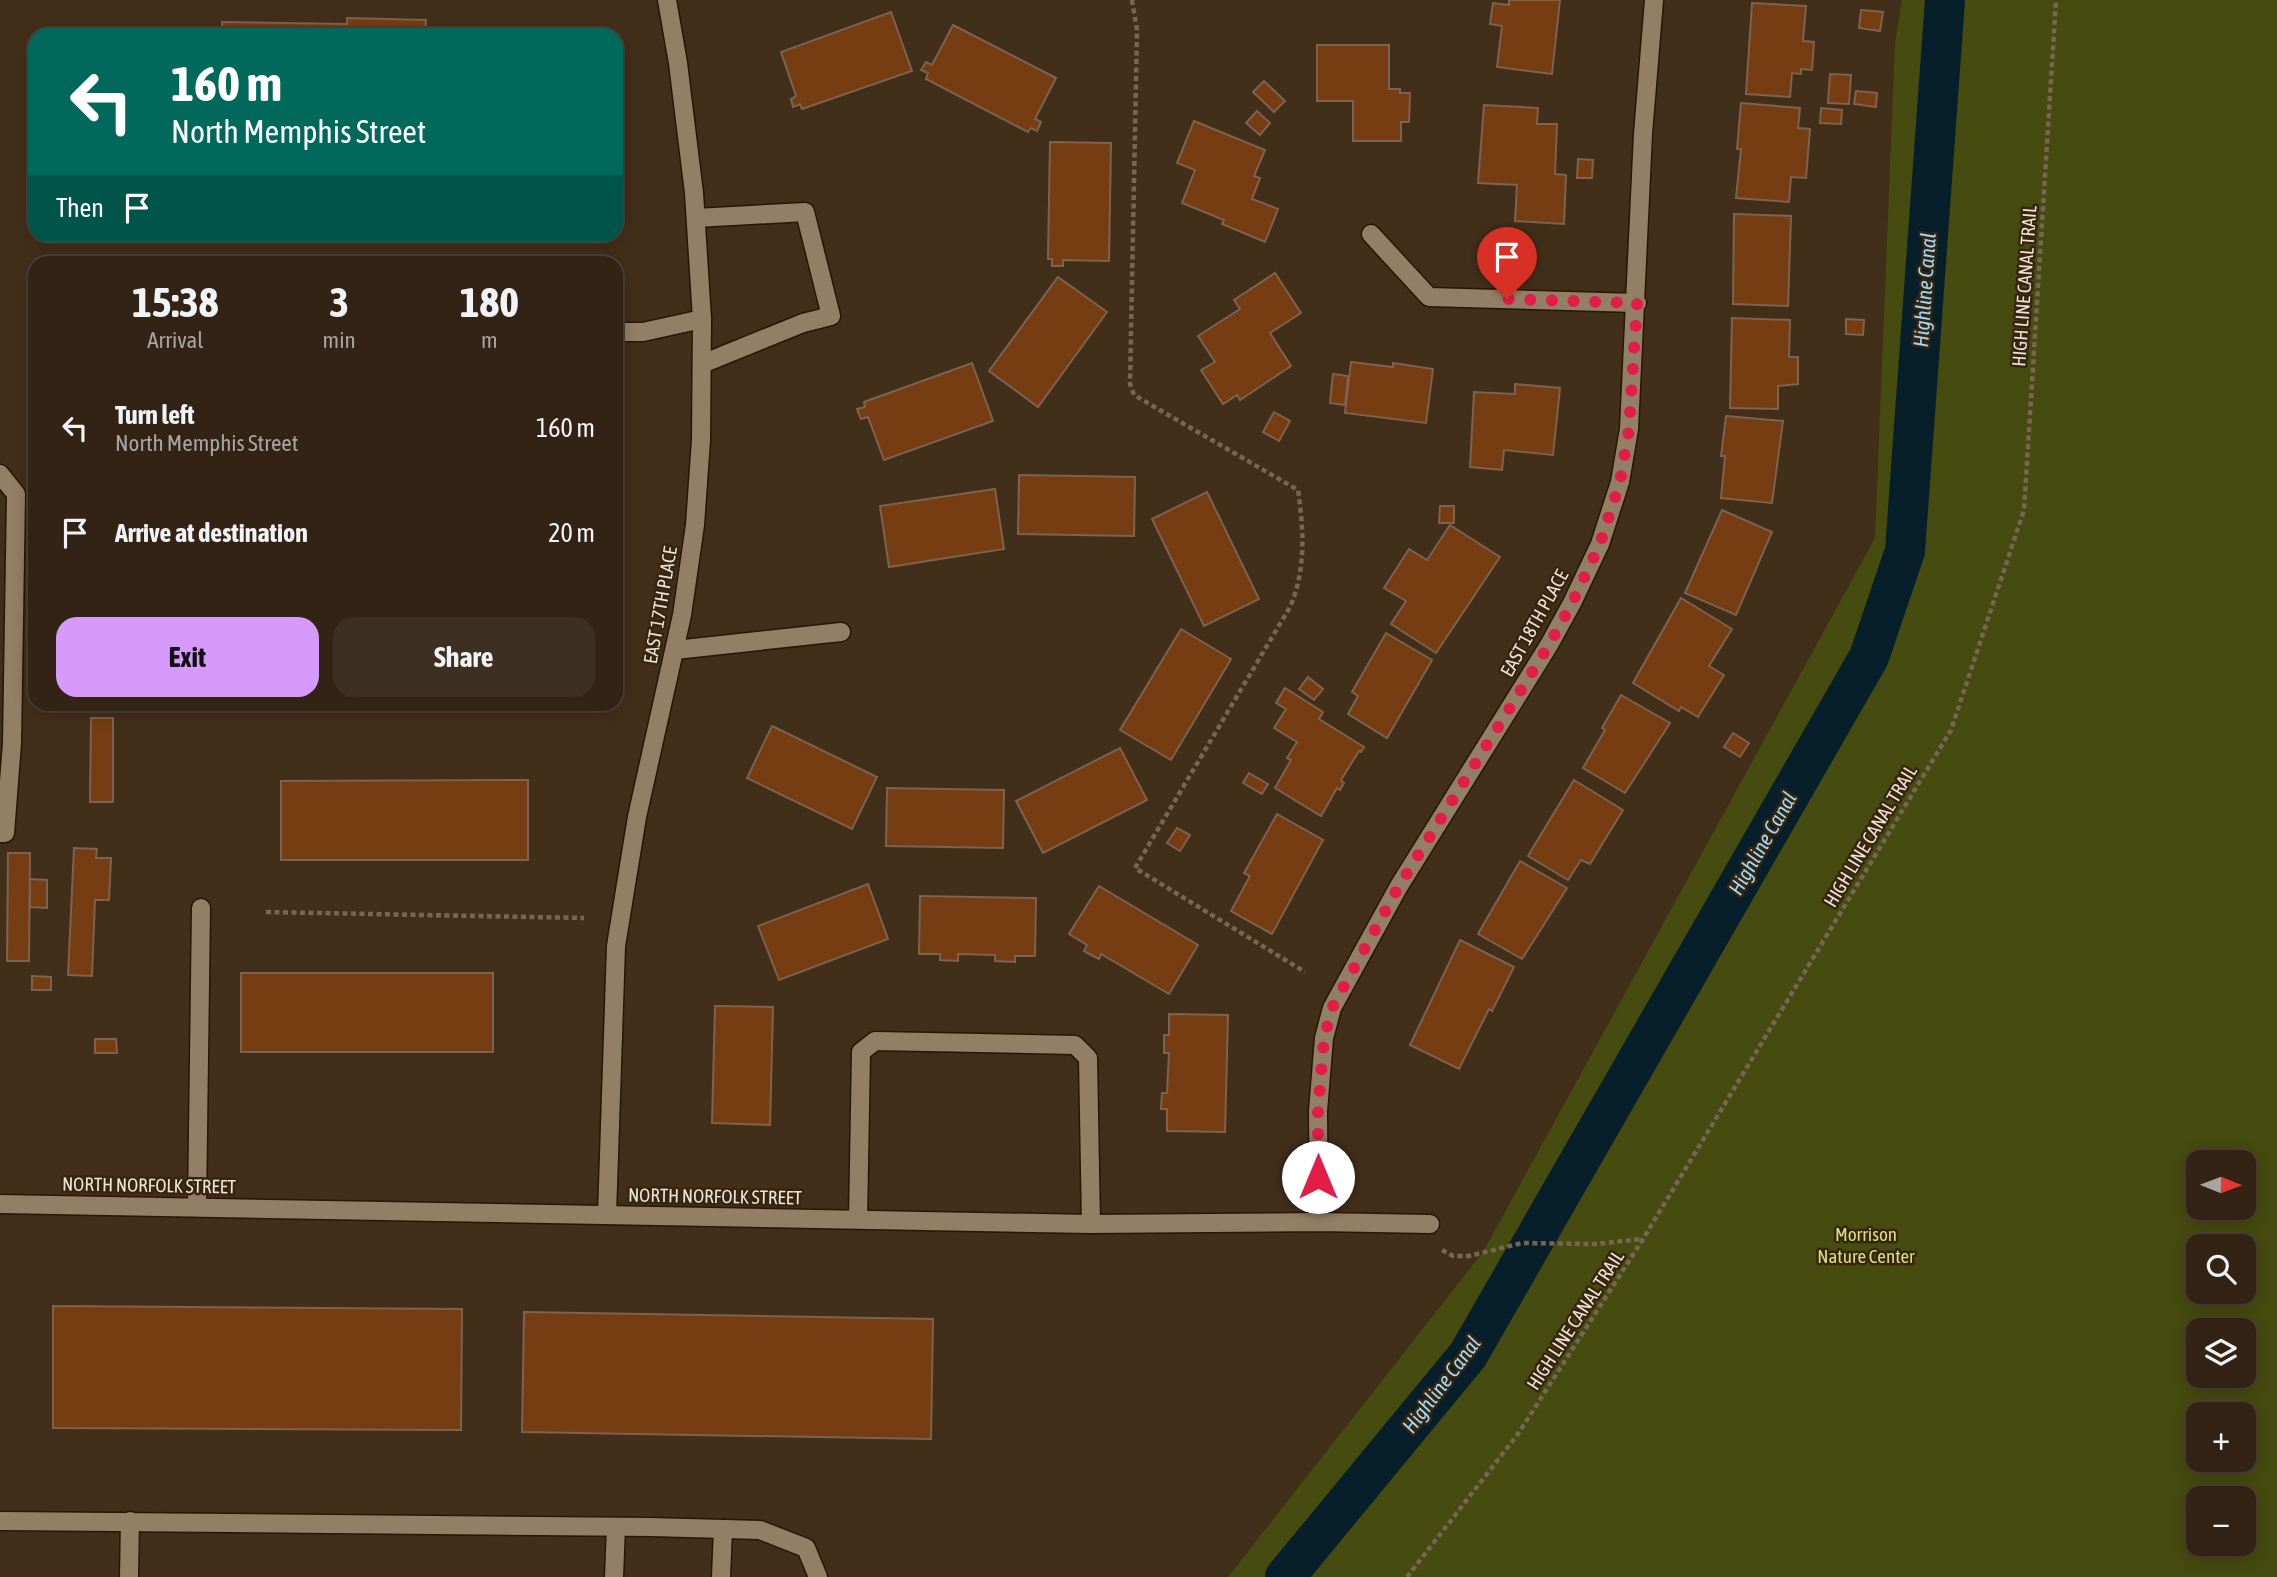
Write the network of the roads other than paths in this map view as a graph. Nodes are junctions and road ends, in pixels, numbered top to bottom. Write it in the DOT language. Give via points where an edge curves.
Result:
graph roads {
  1 [pos="667,0"];
  2 [pos="1654,0"];
  3 [pos="696,218"];
  4 [pos="1371,234"];
  5 [pos="1637,303"];
  6 [pos="702,319"];
  7 [pos="623,332"];
  8 [pos="702,364"];
  9 [pos="0,474"];
  10 [pos="841,632"];
  11 [pos="675,650"];
  12 [pos="6,744"];
  13 [pos="0,833"];
  14 [pos="201,908"];
  15 [pos="0,1204"];
  16 [pos="197,1207"];
  17 [pos="607,1215"];
  18 [pos="858,1219"];
  19 [pos="1319,1222"];
  20 [pos="1091,1224"];
  21 [pos="1427,1224"];
  22 [pos="0,1521"];
  23 [pos="130,1521"];
  24 [pos="617,1527"];
  25 [pos="723,1529"];
  26 [pos="129,1577"];
  27 [pos="614,1577"];
  28 [pos="721,1577"];
  29 [pos="817,1577"];
  1 -- 3 [label="street, EAST 17TH PLACE"];
  2 -- 5 [label="street, EAST 18TH PLACE"];
  3 -- 6 [label="street, EAST 17TH PLACE"];
  3 -- 8 [label="street" via="805,212 831,316"];
  4 -- 5 [label="street" via="1429,297"];
  5 -- 19 [label="street, EAST 18TH PLACE" via="1629,429 1620,482 1600,544 1549,645 1399,886 1332,1008 1324,1038 1318,1111"];
  6 -- 7 [label="street"];
  6 -- 8 [label="street, EAST 17TH PLACE"];
  8 -- 11 [label="street, EAST 17TH PLACE" via="695,525"];
  9 -- 12 [label="street" via="16,494"];
  10 -- 11 [label="street"];
  11 -- 17 [label="street, EAST 17TH PLACE" via="636,817 616,946"];
  12 -- 13 [label="street" via="5,833"];
  14 -- 16 [label="street"];
  15 -- 16 [label="street, NORTH NORFOLK STREET"];
  16 -- 17 [label="street, NORTH NORFOLK STREET"];
  17 -- 18 [label="street, NORTH NORFOLK STREET"];
  18 -- 20 [label="street, NORTH NORFOLK STREET"];
  18 -- 20 [label="street" via="860,1052 875,1041 901,1041 1075,1045 1088,1058"];
  19 -- 20 [label="street, NORTH NORFOLK STREET"];
  19 -- 21 [label="street, NORTH NORFOLK STREET"];
  22 -- 23 [label="street"];
  23 -- 24 [label="street"];
  23 -- 26 [label="street"];
  24 -- 25 [label="street"];
  24 -- 27 [label="street"];
  25 -- 28 [label="street"];
  25 -- 29 [label="street" via="760,1531 806,1548"];
}
